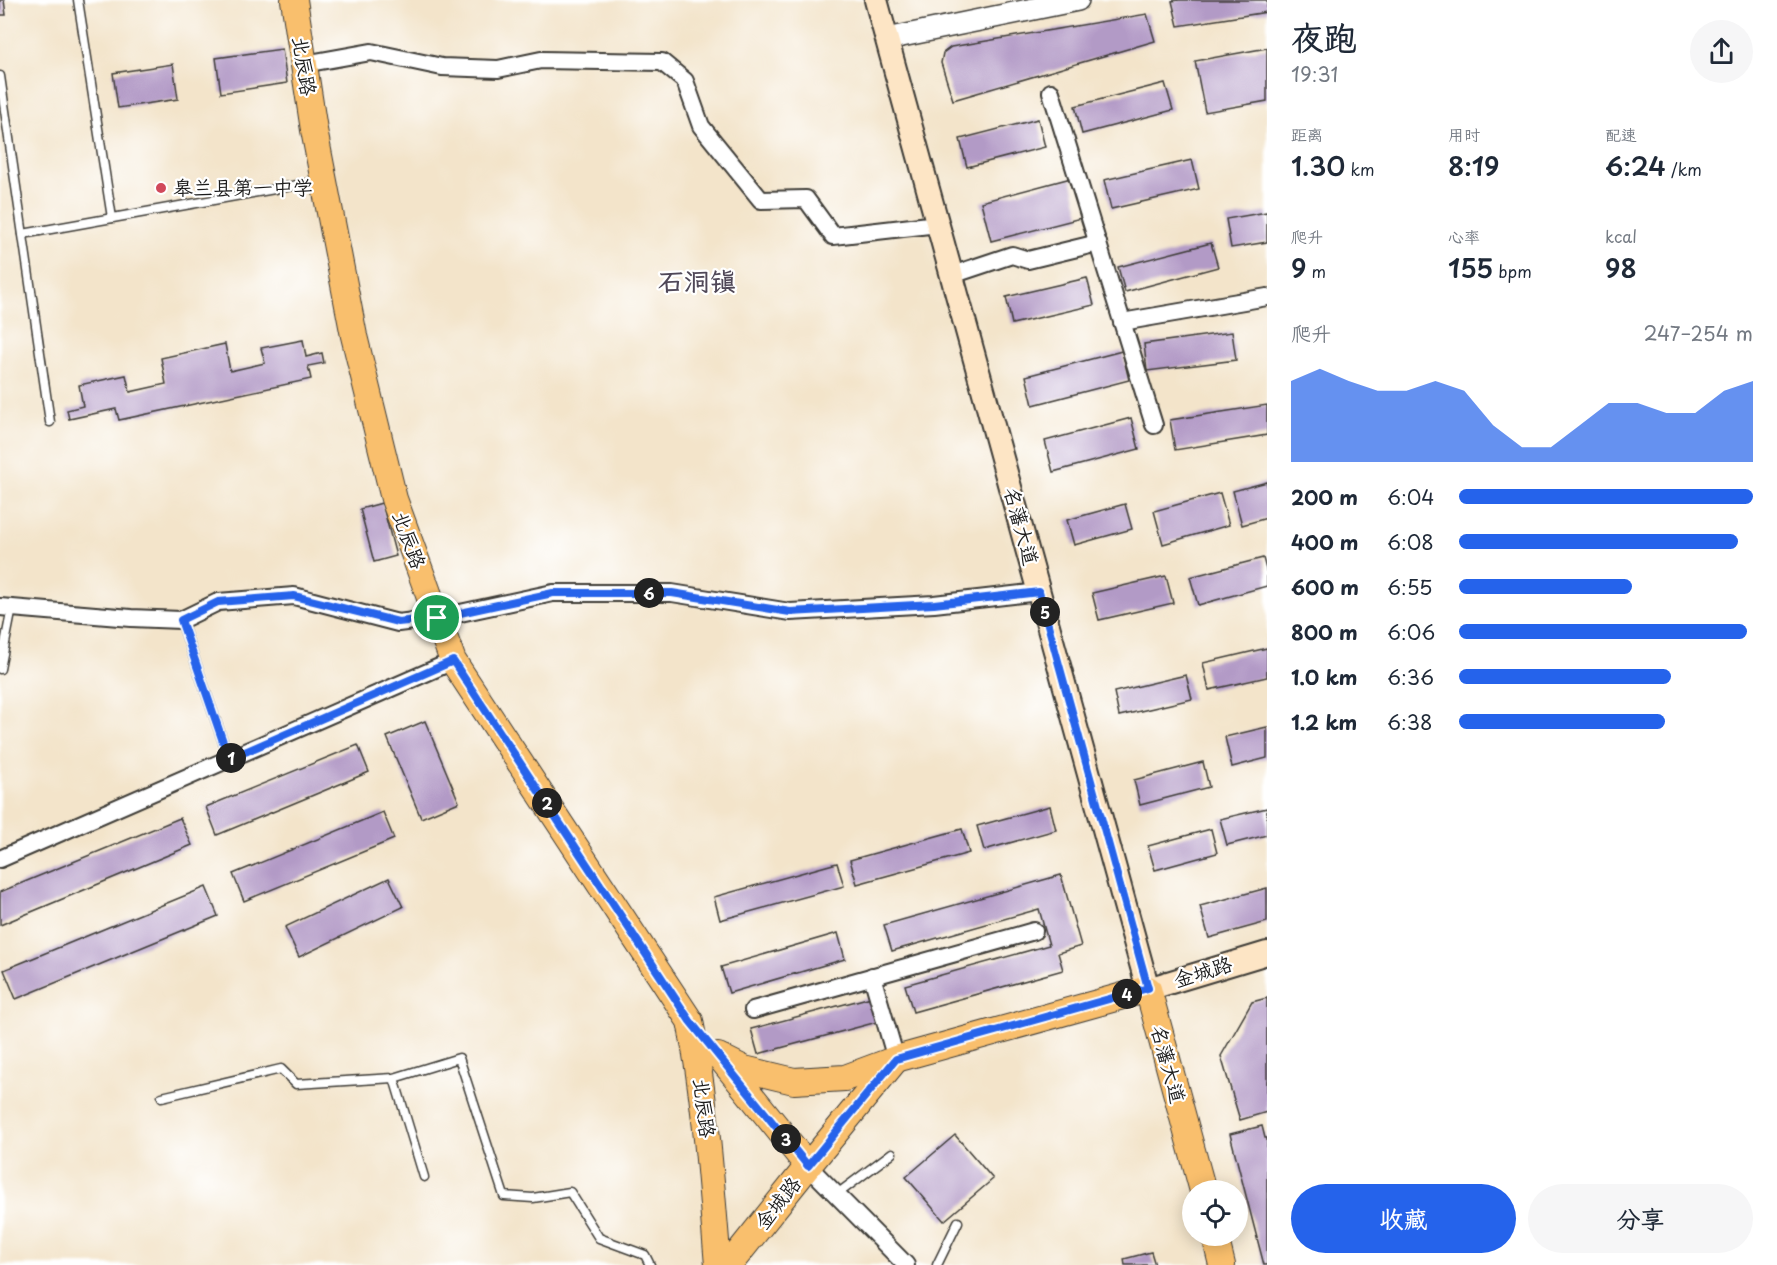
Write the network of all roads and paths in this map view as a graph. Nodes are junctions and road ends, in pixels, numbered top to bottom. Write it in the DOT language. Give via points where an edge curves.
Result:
graph roads {
  1 [pos="78,0"];
  2 [pos="294,0"];
  3 [pos="876,0"];
  4 [pos="1078,0"];
  5 [pos="887,39"];
  6 [pos="304,63"];
  7 [pos="0,76"];
  8 [pos="1051,92"];
  9 [pos="324,180"];
  10 [pos="112,218"];
  11 [pos="938,224"];
  12 [pos="23,234"];
  13 [pos="1098,243"];
  14 [pos="952,275"];
  15 [pos="1267,297"];
  16 [pos="1122,322"];
  17 [pos="50,422"];
  18 [pos="1154,425"];
  19 [pos="1039,592"];
  20 [pos="6,608"];
  21 [pos="437,618"];
  22 [pos="181,620"];
  23 [pos="453,661"];
  24 [pos="0,669"];
  25 [pos="229,759"];
  26 [pos="0,859"];
  27 [pos="1034,931"];
  28 [pos="1267,953"];
  29 [pos="872,976"];
  30 [pos="1148,988"];
  31 [pos="753,1010"];
  32 [pos="690,1021"];
  33 [pos="718,1056"];
  34 [pos="896,1059"];
  35 [pos="394,1078"];
  36 [pos="162,1097"];
  37 [pos="892,1153"];
  38 [pos="808,1166"];
  39 [pos="424,1177"];
  40 [pos="1200,1180"];
  41 [pos="836,1195"];
  42 [pos="958,1222"];
  43 [pos="1217,1246"];
  44 [pos="650,1265"];
  45 [pos="718,1265"];
  46 [pos="729,1265"];
  47 [pos="906,1265"];
  48 [pos="937,1265"];
  49 [pos="1222,1265"];
  1 -- 10 [label="lane"];
  2 -- 6 [label="main road, 北辰路"];
  3 -- 5 [label="main road, 名藩大道"];
  4 -- 5 [label="street"];
  5 -- 11 [label="main road, 名藩大道"];
  6 -- 9 [label="main road, 北辰路"];
  6 -- 11 [label="street" via="371,52 442,67 498,69 541,60 662,62 685,81 701,126 761,200 806,199 833,236"];
  7 -- 12 [label="lane"];
  8 -- 13 [label="street"];
  9 -- 10 [label="lane"];
  9 -- 21 [label="main road, 北辰路" via="354,336 394,499"];
  10 -- 12 [label="lane"];
  11 -- 14 [label="main road, 名藩大道"];
  12 -- 17 [label="lane"];
  13 -- 14 [label="street" via="1028,260 1012,255"];
  13 -- 16 [label="street"];
  14 -- 19 [label="main road, 名藩大道"];
  15 -- 16 [label="street"];
  16 -- 18 [label="street"];
  19 -- 21 [label="street" via="934,604 790,612 672,593 553,593"];
  19 -- 30 [label="main road, 名藩大道"];
  20 -- 22 [label="street"];
  20 -- 24 [label="lane"];
  21 -- 22 [label="street" via="398,622 294,596 218,602"];
  21 -- 23 [label="main road, 北辰路"];
  22 -- 25 [label="lane"];
  23 -- 25 [label="street"];
  23 -- 32 [label="main road, 北辰路"];
  25 -- 26 [label="street"];
  27 -- 29 [label="street"];
  28 -- 30 [label="main road, 金城路"];
  29 -- 31 [label="street"];
  29 -- 34 [label="street"];
  30 -- 34 [label="main road, 金城路"];
  30 -- 40 [label="main road, 名藩大道"];
  32 -- 33 [label="main road"];
  32 -- 45 [label="main road, 北辰路" via="708,1146"];
  33 -- 34 [label="main road, 金城路" via="744,1069 794,1081 845,1078"];
  33 -- 38 [label="main road"];
  34 -- 38 [label="main road, 金城路"];
  35 -- 36 [label="lane" via="296,1084 281,1069"];
  35 -- 39 [label="lane"];
  35 -- 44 [label="lane" via="459,1058 504,1196 533,1198 570,1192 599,1238 645,1255"];
  37 -- 41 [label="lane"];
  38 -- 41 [label="street"];
  38 -- 46 [label="main road, 金城路"];
  41 -- 47 [label="street"];
  42 -- 48 [label="lane"];
  43 -- 49 [label="main road"];
}
